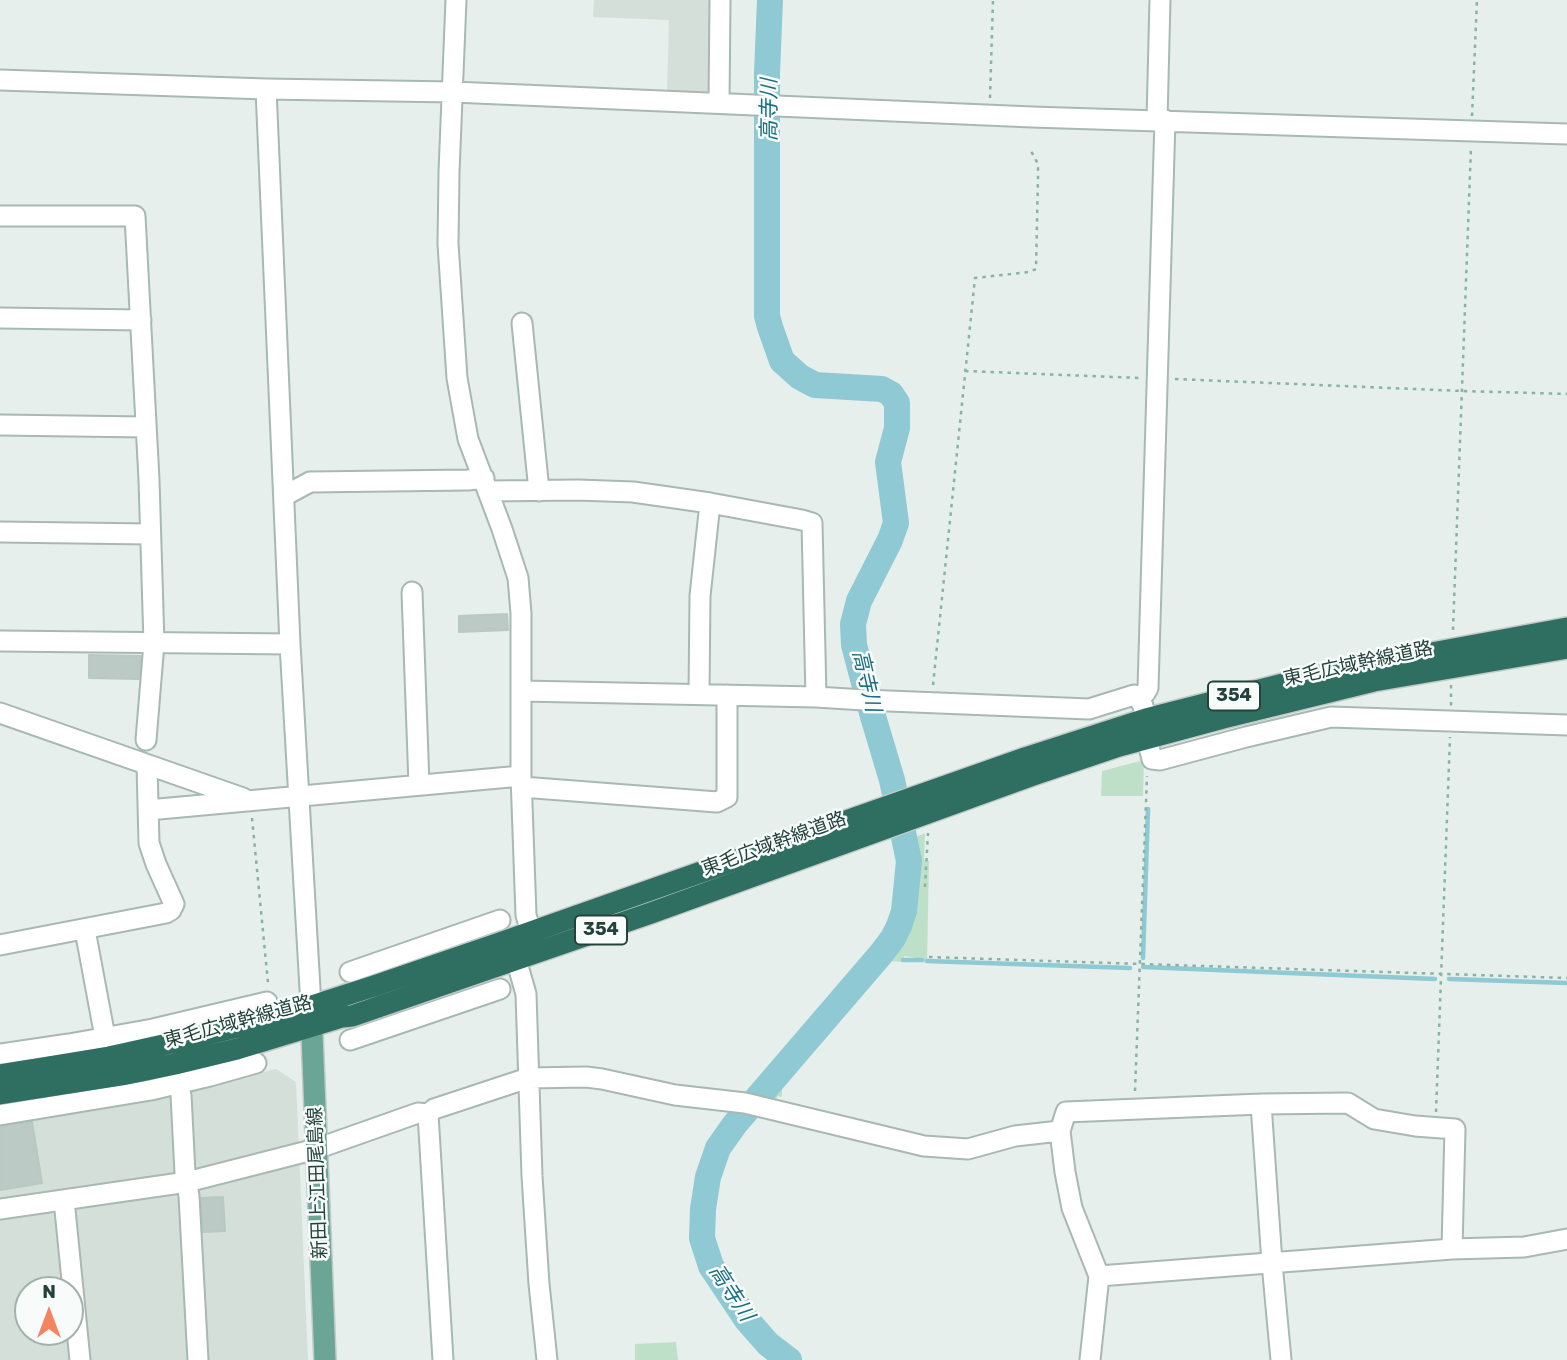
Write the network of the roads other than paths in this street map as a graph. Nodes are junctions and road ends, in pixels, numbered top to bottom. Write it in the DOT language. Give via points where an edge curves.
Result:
graph roads {
  1 [pos="456,0"];
  2 [pos="720,0"];
  3 [pos="1160,0"];
  4 [pos="0,80"];
  5 [pos="266,89"];
  6 [pos="453,92"];
  7 [pos="719,103"];
  8 [pos="1161,120"];
  9 [pos="1567,134"];
  10 [pos="0,216"];
  11 [pos="0,318"];
  12 [pos="141,320"];
  13 [pos="522,323"];
  14 [pos="0,425"];
  15 [pos="146,427"];
  16 [pos="486,485"];
  17 [pos="539,491"];
  18 [pos="284,496"];
  19 [pos="710,503"];
  20 [pos="0,532"];
  21 [pos="150,534"];
  22 [pos="412,592"];
  23 [pos="1567,628"];
  24 [pos="0,641"];
  25 [pos="154,643"];
  26 [pos="290,644"];
  27 [pos="1567,648"];
  28 [pos="522,691"];
  29 [pos="699,694"];
  30 [pos="727,695"];
  31 [pos="816,696"];
  32 [pos="1139,698"];
  33 [pos="0,713"];
  34 [pos="1567,725"];
  35 [pos="1148,739"];
  36 [pos="146,740"];
  37 [pos="147,765"];
  38 [pos="522,782"];
  39 [pos="419,785"];
  40 [pos="300,796"];
  41 [pos="251,800"];
  42 [pos="148,810"];
  43 [pos="887,816"];
  44 [pos="500,920"];
  45 [pos="85,930"];
  46 [pos="531,932"];
  47 [pos="460,934"];
  48 [pos="498,944"];
  49 [pos="0,945"];
  50 [pos="398,956"];
  51 [pos="516,959"];
  52 [pos="350,972"];
  53 [pos="475,974"];
  54 [pos="374,986"];
  55 [pos="500,989"];
  56 [pos="268,993"];
  57 [pos="446,1007"];
  58 [pos="352,1016"];
  59 [pos="311,1017"];
  60 [pos="153,1029"];
  61 [pos="381,1030"];
  62 [pos="105,1037"];
  63 [pos="350,1040"];
  64 [pos="181,1041"];
  65 [pos="69,1044"];
  66 [pos="0,1054"];
  67 [pos="256,1063"];
  68 [pos="175,1064"];
  69 [pos="39,1068"];
  70 [pos="0,1075"];
  71 [pos="528,1078"];
  72 [pos="151,1090"];
  73 [pos="0,1094"];
  74 [pos="181,1095"];
  75 [pos="1261,1104"];
  76 [pos="0,1106"];
  77 [pos="10,1114"];
  78 [pos="428,1114"];
  79 [pos="1060,1131"];
  80 [pos="317,1149"];
  81 [pos="187,1182"];
  82 [pos="64,1200"];
  83 [pos="0,1209"];
  84 [pos="1567,1239"];
  85 [pos="1452,1249"];
  86 [pos="1272,1263"];
  87 [pos="1099,1276"];
  88 [pos="80,1360"];
  89 [pos="198,1360"];
  90 [pos="325,1360"];
  91 [pos="443,1360"];
  92 [pos="547,1360"];
  93 [pos="1090,1360"];
  94 [pos="1281,1360"];
  1 -- 6 [label="street"];
  2 -- 7 [label="street"];
  3 -- 8 [label="street"];
  4 -- 5 [label="street"];
  5 -- 6 [label="street"];
  5 -- 18 [label="street"];
  6 -- 7 [label="street"];
  6 -- 16 [label="street" via="448,244 457,378 468,439"];
  7 -- 8 [label="street"];
  8 -- 9 [label="street"];
  8 -- 32 [label="street" via="1148,688"];
  10 -- 12 [label="street" via="135,216"];
  11 -- 12 [label="street"];
  12 -- 15 [label="street"];
  13 -- 17 [label="street"];
  14 -- 15 [label="street"];
  15 -- 21 [label="street"];
  16 -- 17 [label="street"];
  16 -- 18 [label="street" via="468,480 310,482"];
  16 -- 28 [label="street" via="518,578"];
  17 -- 19 [label="street" via="633,492"];
  18 -- 26 [label="street"];
  19 -- 29 [label="street" via="700,596"];
  19 -- 31 [label="street" via="812,523"];
  20 -- 21 [label="street"];
  21 -- 25 [label="street"];
  22 -- 39 [label="street"];
  23 -- 35 [label="highway, 東毛広域幹線道路 / 354" via="1282,684"];
  24 -- 25 [label="street"];
  25 -- 26 [label="street"];
  25 -- 36 [label="street"];
  26 -- 40 [label="street"];
  27 -- 35 [label="highway, 東毛広域幹線道路 / 354" via="1374,681"];
  28 -- 29 [label="street"];
  28 -- 38 [label="street"];
  29 -- 30 [label="street"];
  30 -- 31 [label="street"];
  30 -- 38 [label="street" via="727,797 718,803"];
  31 -- 32 [label="street" via="1089,709 1134,695"];
  32 -- 35 [label="street"];
  33 -- 37 [label="street"];
  34 -- 35 [label="street" via="1331,717 1160,760"];
  35 -- 43 [label="highway, 東毛広域幹線道路 / 354" via="1025,758 916,809"];
  37 -- 41 [label="street"];
  37 -- 42 [label="street"];
  38 -- 39 [label="street"];
  38 -- 46 [label="street"];
  39 -- 40 [label="street"];
  40 -- 41 [label="street"];
  40 -- 59 [label="street"];
  41 -- 42 [label="street"];
  42 -- 45 [label="street" via="149,843 174,904 171,910"];
  43 -- 46 [label="highway, 東毛広域幹線道路 / 354"];
  43 -- 51 [label="highway, 東毛広域幹線道路 / 354" via="638,917"];
  44 -- 47 [label="street"];
  45 -- 49 [label="street"];
  45 -- 62 [label="street"];
  46 -- 48 [label="highway, 東毛広域幹線道路 / 354"];
  47 -- 48 [label="street"];
  47 -- 50 [label="street"];
  48 -- 54 [label="highway, 東毛広域幹線道路 / 354"];
  50 -- 52 [label="street"];
  50 -- 54 [label="street" via="390,968 378,974"];
  51 -- 53 [label="highway, 東毛広域幹線道路 / 354"];
  51 -- 71 [label="street" via="526,994"];
  53 -- 57 [label="street"];
  53 -- 58 [label="highway, 東毛広域幹線道路 / 354"];
  54 -- 59 [label="highway, 東毛広域幹線道路 / 354"];
  55 -- 57 [label="street"];
  56 -- 60 [label="street"];
  57 -- 61 [label="street"];
  58 -- 59 [label="highway, 東毛広域幹線道路 / 354"];
  58 -- 61 [label="street" via="377,1023"];
  59 -- 64 [label="highway, 東毛広域幹線道路 / 354"];
  59 -- 68 [label="highway, 東毛広域幹線道路 / 354" via="237,1049"];
  59 -- 80 [label="main road, 新田上江田尾島線"];
  60 -- 62 [label="street"];
  60 -- 64 [label="street"];
  61 -- 63 [label="street"];
  62 -- 65 [label="street"];
  64 -- 69 [label="highway, 東毛広域幹線道路 / 354"];
  65 -- 66 [label="street"];
  65 -- 69 [label="street"];
  67 -- 72 [label="street"];
  68 -- 72 [label="street"];
  68 -- 73 [label="highway, 東毛広域幹線道路 / 354"];
  69 -- 70 [label="highway, 東毛広域幹線道路 / 354"];
  71 -- 78 [label="street"];
  71 -- 79 [label="street" via="602,1079 753,1105 924,1146 968,1149 1015,1136"];
  71 -- 92 [label="street"];
  72 -- 77 [label="street"];
  74 -- 81 [label="street"];
  75 -- 79 [label="street" via="1066,1112"];
  75 -- 85 [label="street" via="1348,1103 1374,1119 1455,1129"];
  75 -- 86 [label="street"];
  76 -- 77 [label="street"];
  78 -- 80 [label="street"];
  78 -- 91 [label="street"];
  79 -- 87 [label="street" via="1072,1208"];
  80 -- 81 [label="street"];
  80 -- 90 [label="main road, 新田上江田尾島線"];
  81 -- 82 [label="street"];
  81 -- 89 [label="street"];
  82 -- 83 [label="street"];
  82 -- 88 [label="street"];
  84 -- 85 [label="street" via="1524,1247"];
  85 -- 86 [label="street"];
  86 -- 87 [label="street"];
  86 -- 94 [label="street"];
  87 -- 93 [label="street"];
}
